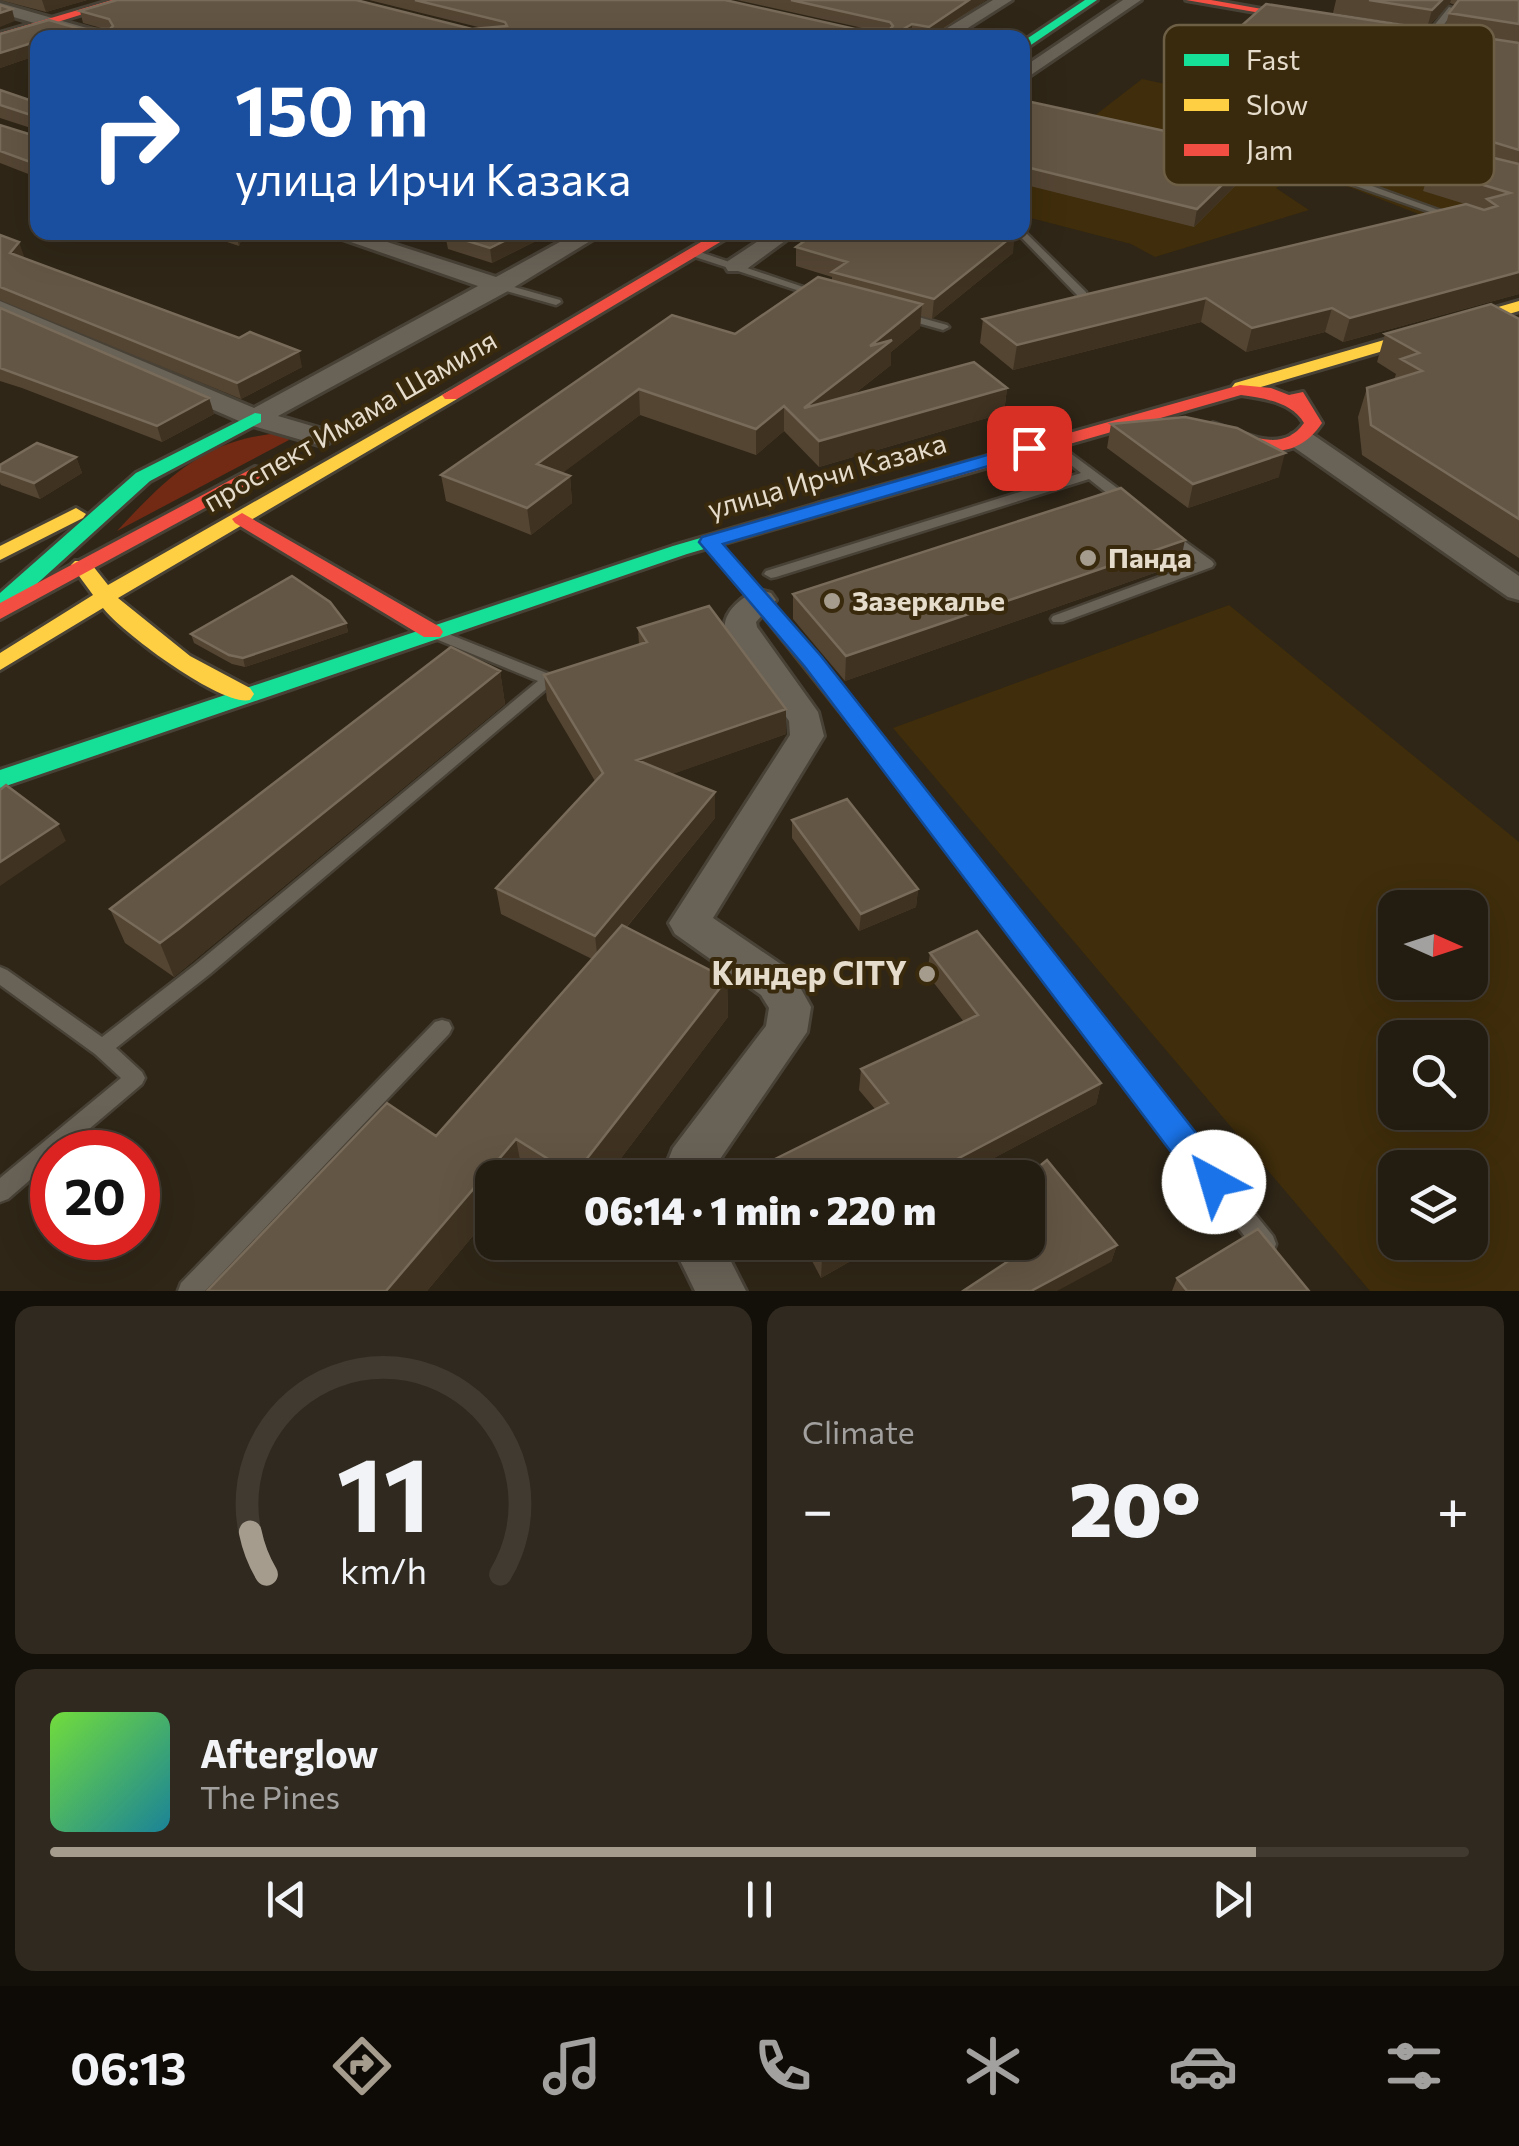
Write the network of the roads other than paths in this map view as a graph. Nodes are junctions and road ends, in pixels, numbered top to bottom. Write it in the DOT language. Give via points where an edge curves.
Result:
graph roads {
  1 [pos="97,0"];
  2 [pos="123,0"];
  3 [pos="1004,0"];
  4 [pos="1133,0"];
  5 [pos="1191,0"];
  6 [pos="1078,1"];
  7 [pos="1260,5"];
  8 [pos="0,8"];
  9 [pos="1452,9"];
  10 [pos="44,20"];
  11 [pos="1347,25"];
  12 [pos="1433,25"];
  13 [pos="0,29"];
  14 [pos="78,30"];
  15 [pos="953,30"];
  16 [pos="1018,30"];
  17 [pos="0,37"];
  18 [pos="1030,41"];
  19 [pos="1030,71"];
  20 [pos="1363,185"];
  21 [pos="1464,220"];
  22 [pos="357,240"];
  23 [pos="581,240"];
  24 [pos="718,240"];
  25 [pos="775,240"];
  26 [pos="1030,240"];
  27 [pos="696,254"];
  28 [pos="736,266"];
  29 [pos="500,286"];
  30 [pos="1082,294"];
  31 [pos="564,298"];
  32 [pos="831,298"];
  33 [pos="1519,306"];
  34 [pos="0,308"];
  35 [pos="887,312"];
  36 [pos="521,322"];
  37 [pos="943,326"];
  38 [pos="1296,369"];
  39 [pos="1225,392"];
  40 [pos="255,418"];
  41 [pos="1127,420"];
  42 [pos="1305,427"];
  43 [pos="328,432"];
  44 [pos="1222,434"];
  45 [pos="1050,442"];
  46 [pos="1091,474"];
  47 [pos="144,477"];
  48 [pos="1134,508"];
  49 [pos="242,519"];
  50 [pos="1149,519"];
  51 [pos="709,542"];
  52 [pos="0,554"];
  53 [pos="82,565"];
  54 [pos="766,587"];
  55 [pos="1519,590"];
  56 [pos="106,596"];
  57 [pos="0,608"];
  58 [pos="1058,618"];
  59 [pos="432,632"];
  60 [pos="0,663"];
  61 [pos="242,694"];
  62 [pos="0,779"];
  63 [pos="3,984"];
  64 [pos="442,1028"];
  65 [pos="102,1048"];
  66 [pos="692,1160"];
  67 [pos="0,1192"];
  68 [pos="705,1260"];
  69 [pos="1279,1261"];
  70 [pos="188,1291"];
  71 [pos="721,1291"];
  1 -- 10 [label="main road"];
  2 -- 10 [label="main road"];
  3 -- 15 [label="street"];
  4 -- 19 [label="street"];
  5 -- 7 [label="main road"];
  6 -- 16 [label="main road"];
  6 -- 18 [label="main road"];
  7 -- 11 [label="main road"];
  8 -- 10 [label="street"];
  9 -- 12 [label="lane"];
  10 -- 13 [label="main road"];
  10 -- 14 [label="street"];
  10 -- 17 [label="main road"];
  20 -- 21 [label="lane"];
  22 -- 29 [label="street"];
  23 -- 29 [label="street"];
  24 -- 27 [label="main road, проспект Имама Шамиля"];
  25 -- 28 [label="street"];
  26 -- 30 [label="lane"];
  27 -- 28 [label="lane"];
  27 -- 49 [label="main road, проспект Имама Шамиля"];
  28 -- 32 [label="lane"];
  29 -- 31 [label="lane"];
  29 -- 40 [label="street"];
  31 -- 36 [label="main road, проспект Имама Шамиля"];
  33 -- 38 [label="main road"];
  34 -- 40 [label="street"];
  35 -- 37 [label="lane"];
  38 -- 39 [label="main road"];
  38 -- 42 [label="main road"];
  39 -- 41 [label="main road, улица Ирчи Казака"];
  39 -- 42 [label="main road" via="1271,393"];
  39 -- 44 [label="main road" via="1207,402 1204,412"];
  40 -- 43 [label="street"];
  40 -- 47 [label="main road"];
  41 -- 44 [label="main road" via="1186,422"];
  41 -- 45 [label="main road, улица Ирчи Казака"];
  42 -- 44 [label="main road" via="1254,444"];
  42 -- 55 [label="street"];
  43 -- 53 [label="main road, проспект Имама Шамиля"];
  45 -- 46 [label="lane"];
  45 -- 51 [label="main road, улица Ирчи Казака"];
  46 -- 48 [label="lane"];
  46 -- 54 [label="lane"];
  47 -- 52 [label="main road"];
  47 -- 57 [label="main road"];
  49 -- 56 [label="main road, проспект Имама Шамиля"];
  49 -- 59 [label="main road"];
  50 -- 58 [label="lane" via="1208,564"];
  51 -- 54 [label="lane"];
  51 -- 59 [label="main road, улица Ирчи Казака"];
  53 -- 56 [label="main road"];
  53 -- 57 [label="main road, проспект Имама Шамиля"];
  54 -- 66 [label="street" via="740,620 741,628 806,720 807,736 689,924 776,983 790,1007 786,1032"];
  54 -- 69 [label="lane" via="902,777"];
  56 -- 60 [label="main road, проспект Имама Шамиля"];
  56 -- 61 [label="main road" via="182,661"];
  59 -- 61 [label="main road, улица Ирчи Казака"];
  59 -- 65 [label="lane" via="549,680"];
  61 -- 62 [label="main road, улица Ирчи Казака"];
  63 -- 65 [label="lane"];
  64 -- 70 [label="lane"];
  65 -- 67 [label="lane" via="135,1078"];
  68 -- 71 [label="street"];
}
